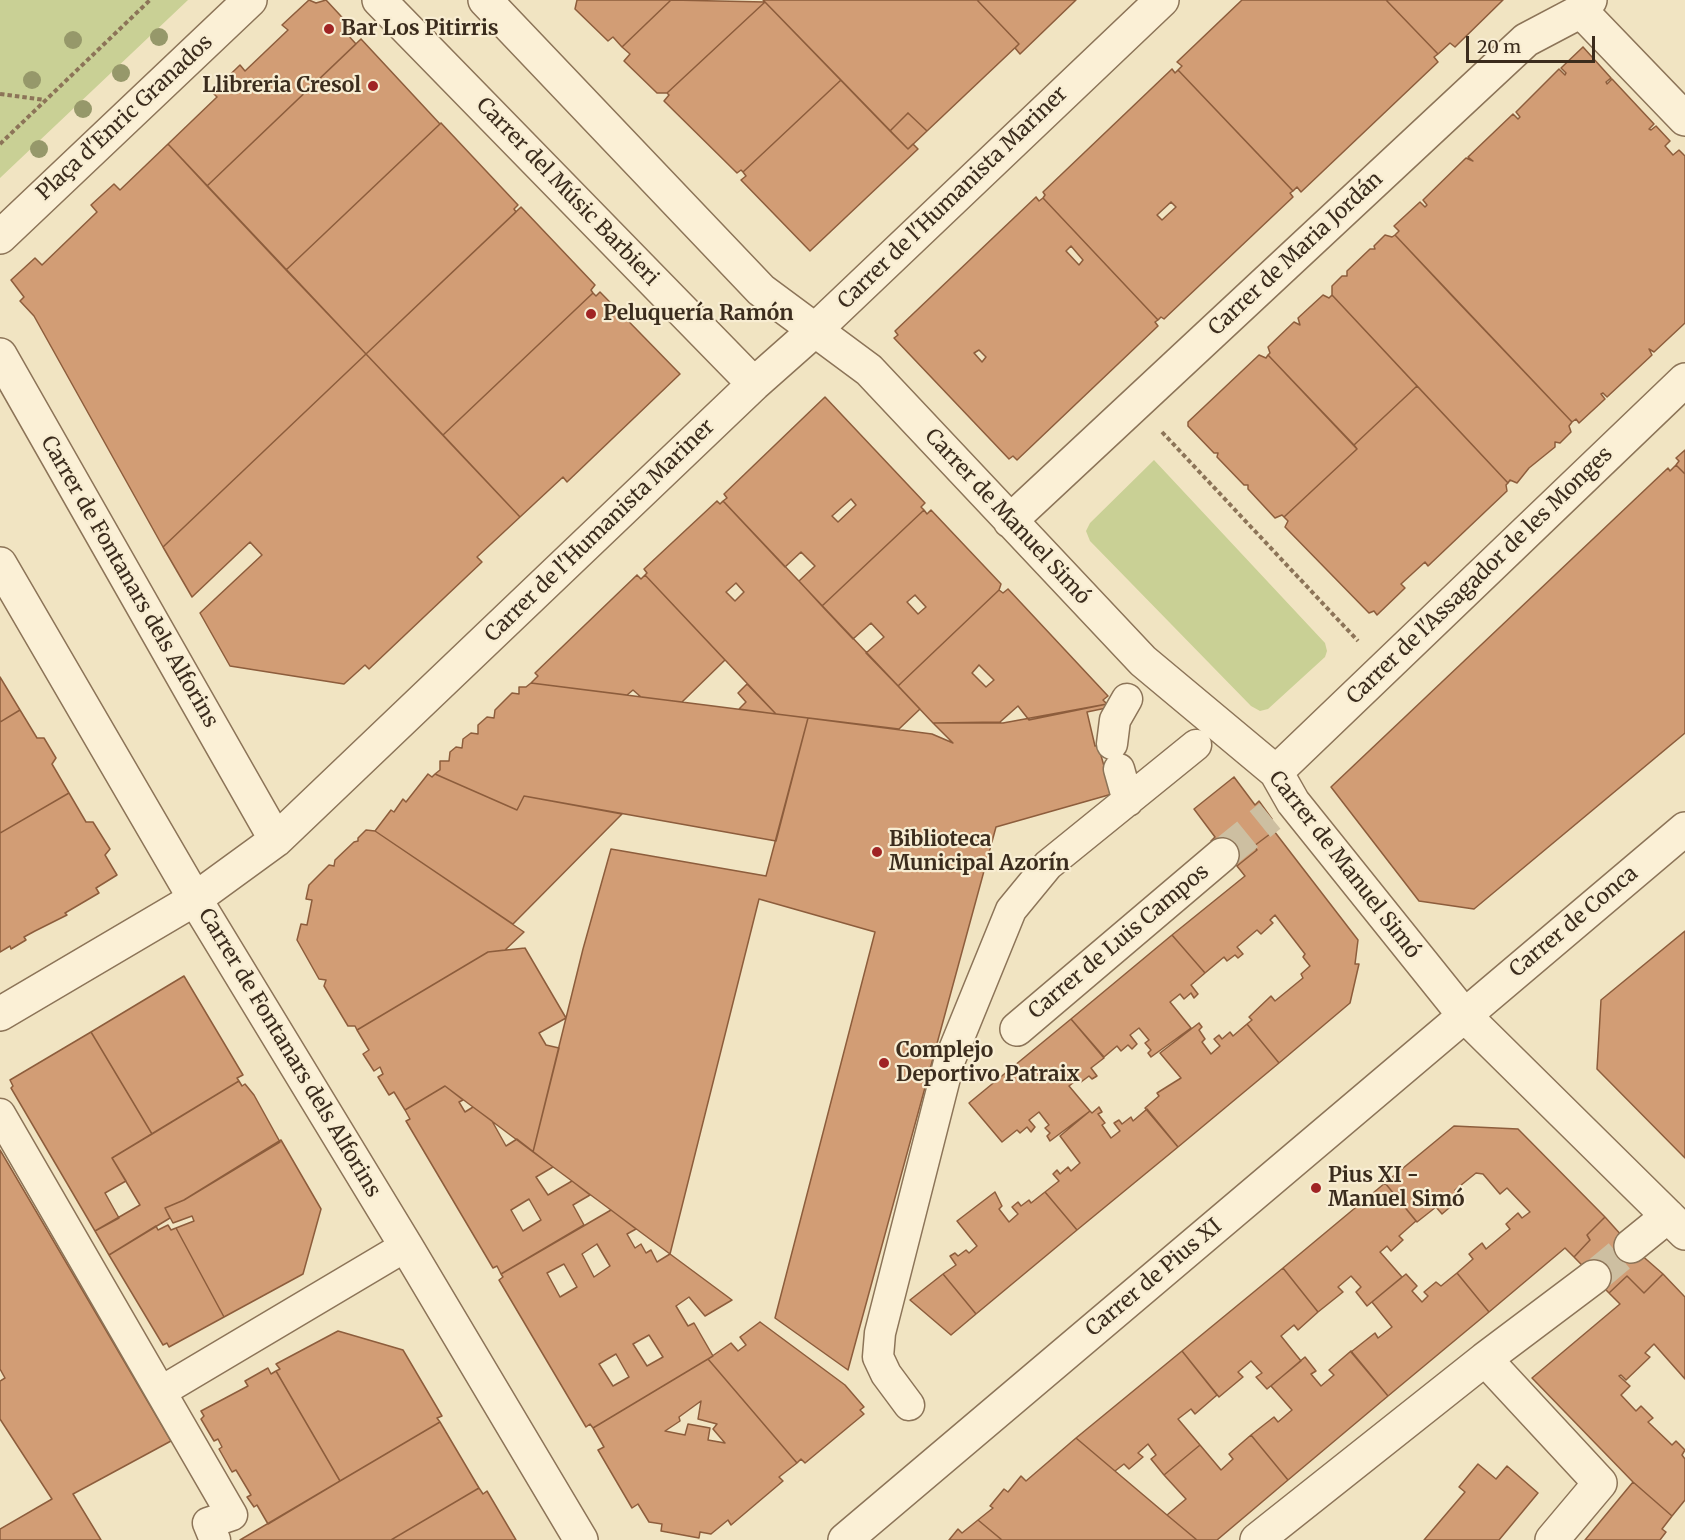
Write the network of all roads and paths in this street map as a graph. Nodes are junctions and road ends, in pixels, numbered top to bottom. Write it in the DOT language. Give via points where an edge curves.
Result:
graph roads {
  1 [pos="150,0"];
  2 [pos="250,0"];
  3 [pos="379,0"];
  4 [pos="485,0"];
  5 [pos="1162,0"];
  6 [pos="1586,5"];
  7 [pos="0,94"];
  8 [pos="45,100"];
  9 [pos="1685,119"];
  10 [pos="0,144"];
  11 [pos="0,237"];
  12 [pos="815,330"];
  13 [pos="0,355"];
  14 [pos="1685,380"];
  15 [pos="754,384"];
  16 [pos="1161,431"];
  17 [pos="1010,521"];
  18 [pos="0,564"];
  19 [pos="1361,645"];
  20 [pos="1127,699"];
  21 [pos="1196,745"];
  22 [pos="1276,772"];
  23 [pos="1128,801"];
  24 [pos="1685,829"];
  25 [pos="276,840"];
  26 [pos="1222,855"];
  27 [pos="195,899"];
  28 [pos="0,1014"];
  29 [pos="1464,1016"];
  30 [pos="1017,1029"];
  31 [pos="0,1113"];
  32 [pos="1676,1224"];
  33 [pos="406,1246"];
  34 [pos="1631,1246"];
  35 [pos="1594,1277"];
  36 [pos="1485,1359"];
  37 [pos="162,1392"];
  38 [pos="909,1405"];
  39 [pos="215,1540"];
  40 [pos="581,1540"];
  41 [pos="844,1540"];
  42 [pos="1257,1540"];
  43 [pos="1552,1540"];
  1 -- 8 [label="path"];
  2 -- 11 [label="street, Plaça d'Enric Granados"];
  3 -- 15 [label="street, Carrer del Músic Barbieri"];
  4 -- 12 [label="street" via="760,290"];
  5 -- 12 [label="street, Carrer de l'Humanista Mariner"];
  6 -- 9 [label="street"];
  6 -- 17 [label="street, Carrer de Maria Jordán" via="1526,40"];
  7 -- 8 [label="path"];
  8 -- 10 [label="path"];
  12 -- 15 [label="street, Carrer de l'Humanista Mariner"];
  12 -- 17 [label="street, Carrer de Manuel Simó" via="869,370"];
  13 -- 25 [label="street, Carrer de Fontanars dels Alforins"];
  14 -- 22 [label="street, Carrer de l'Assagador de les Monges"];
  15 -- 25 [label="street, Carrer de l'Humanista Mariner"];
  16 -- 19 [label="path"];
  17 -- 22 [label="street, Carrer de Manuel Simó" via="1143,661"];
  18 -- 27 [label="street, Carrer de Fontanars dels Alforins"];
  20 -- 23 [label="street" via="1115,720 1115,757"];
  21 -- 23 [label="street"];
  22 -- 29 [label="street, Carrer de Manuel Simó" via="1281,809"];
  23 -- 38 [label="street" via="1048,865 1011,910 949,1062 880,1333 878,1357"];
  24 -- 29 [label="street, Carrer de Conca"];
  25 -- 27 [label="street, Carrer de l'Humanista Mariner"];
  26 -- 30 [label="street, Carrer de Luis Campos"];
  27 -- 28 [label="street, Carrer de l'Humanista Mariner"];
  27 -- 33 [label="street, Carrer de Fontanars dels Alforins"];
  29 -- 32 [label="street, Carrer de Manuel Simó"];
  29 -- 41 [label="street, Carrer de Pius XI"];
  31 -- 37 [label="street"];
  32 -- 34 [label="street"];
  33 -- 37 [label="street"];
  33 -- 40 [label="street, Carrer de Fontanars dels Alforins"];
  35 -- 36 [label="street"];
  36 -- 42 [label="street"];
  36 -- 43 [label="street" via="1600,1483"];
  37 -- 39 [label="street" via="232,1515 208,1523"];
}
